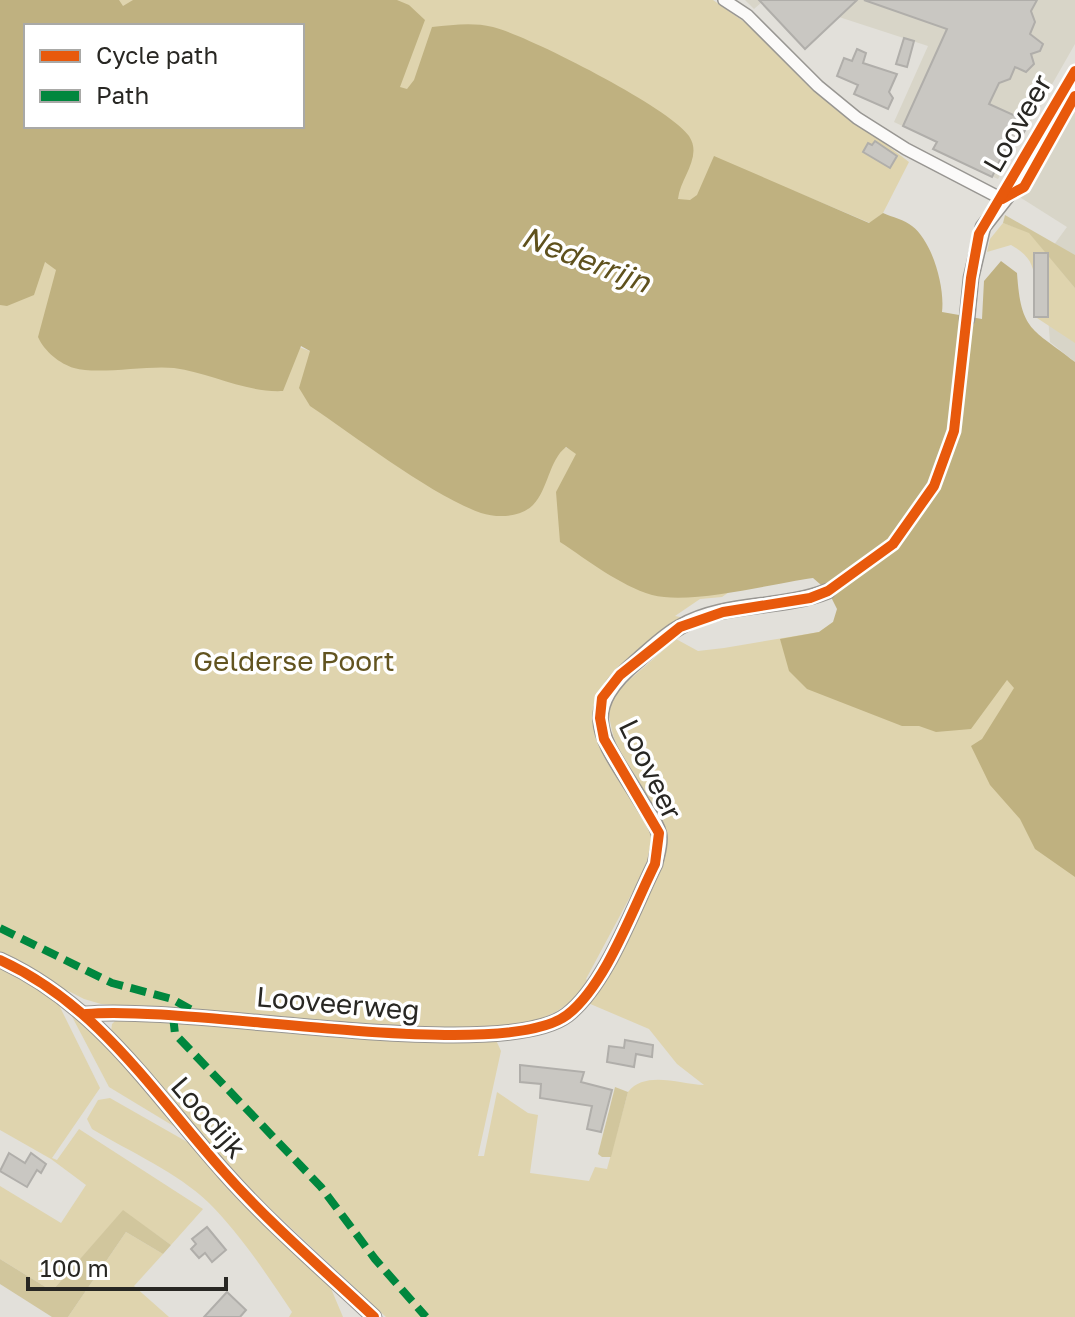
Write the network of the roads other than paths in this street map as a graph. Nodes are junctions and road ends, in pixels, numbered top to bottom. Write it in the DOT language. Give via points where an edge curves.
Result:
graph roads {
  1 [pos="724,0"];
  2 [pos="1075,86"];
  3 [pos="1002,199"];
  4 [pos="967,319"];
  5 [pos="828,591"];
  6 [pos="0,960"];
  7 [pos="578,1004"];
  8 [pos="86,1014"];
  9 [pos="374,1317"];
  1 -- 3 [label="street, Looveer" via="747,15 857,118"];
  2 -- 3 [label="street, Looveer"];
  3 -- 4 [label="street, Looveer" via="979,234"];
  5 -- 7 [label="street, Looveer" via="723,612 680,627 620,675 602,698 604,739 655,824 659,844 655,864 601,972"];
  6 -- 8 [label="street, Loodijk"];
  7 -- 8 [label="street, Looveerweg" via="551,1023 432,1035 241,1019"];
  8 -- 9 [label="street, Loodijk" via="225,1173"];
}
